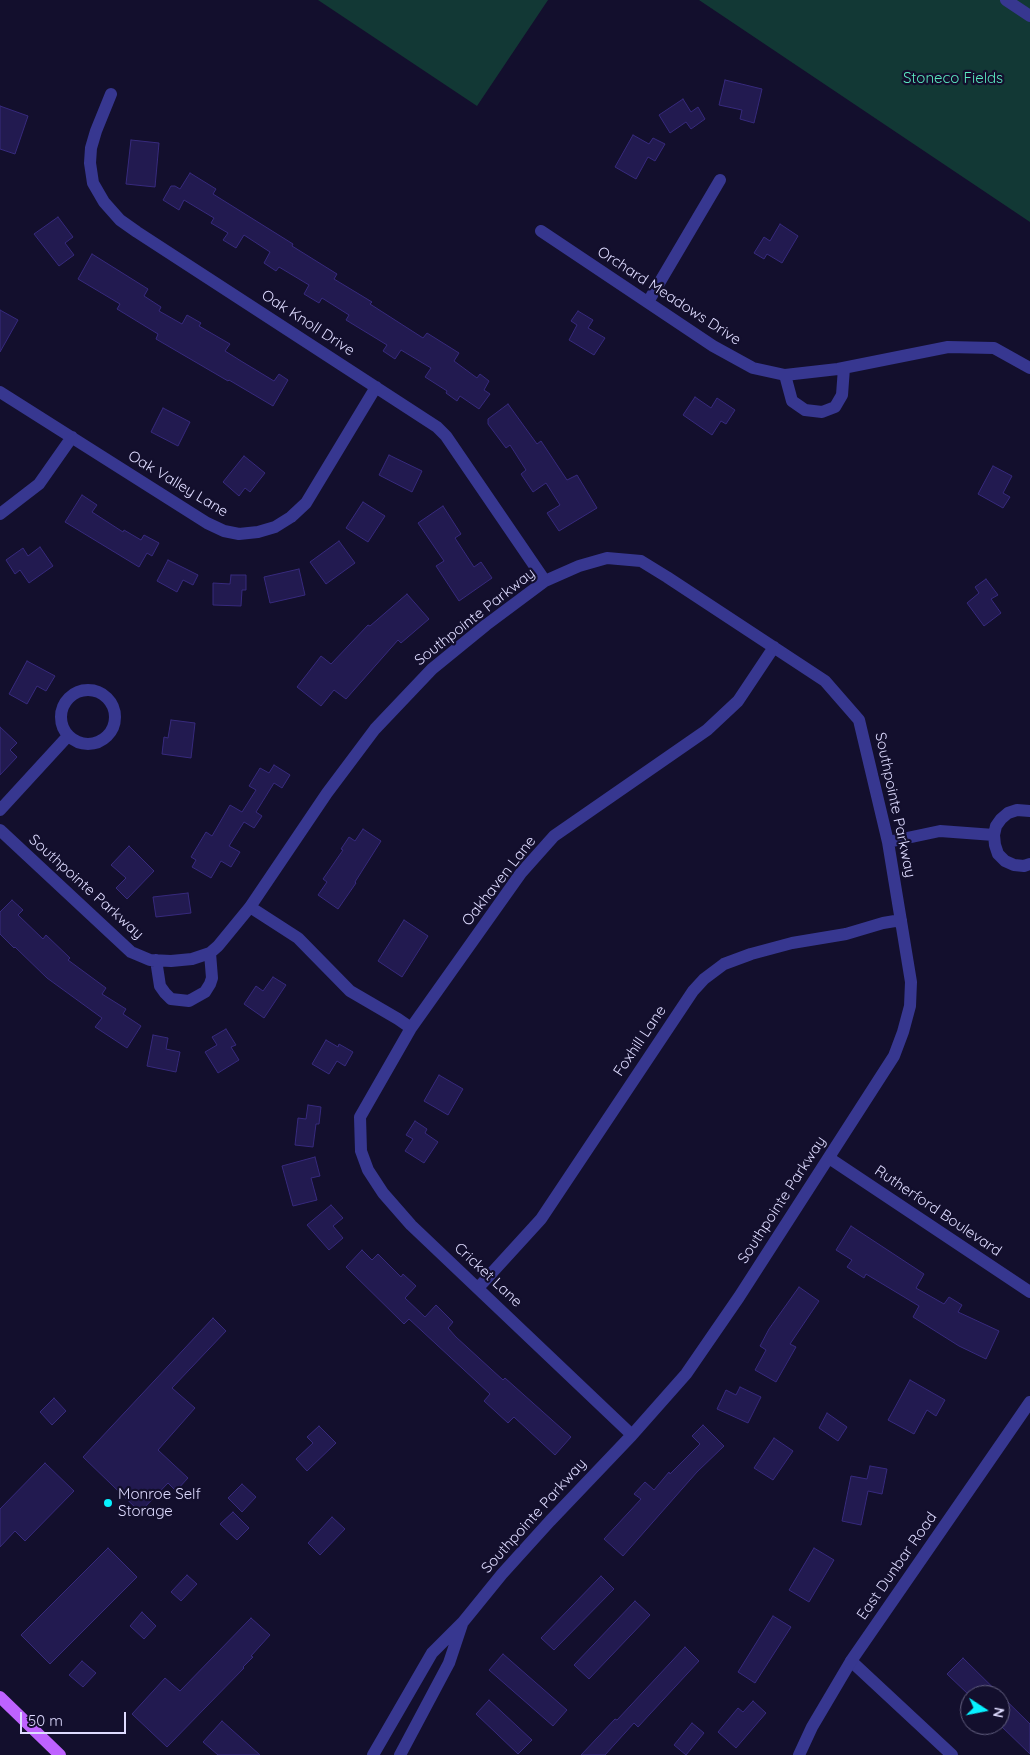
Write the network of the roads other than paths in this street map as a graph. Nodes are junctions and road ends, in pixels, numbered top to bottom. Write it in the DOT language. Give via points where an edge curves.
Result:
graph roads {
  1 [pos="1006,0"];
  2 [pos="1030,16"];
  3 [pos="111,94"];
  4 [pos="720,180"];
  5 [pos="541,231"];
  6 [pos="648,302"];
  7 [pos="844,368"];
  8 [pos="1030,368"];
  9 [pos="785,375"];
  10 [pos="376,387"];
  11 [pos="0,392"];
  12 [pos="72,437"];
  13 [pos="0,514"];
  14 [pos="545,581"];
  15 [pos="774,647"];
  16 [pos="68,736"];
  17 [pos="0,810"];
  18 [pos="1030,811"];
  19 [pos="0,830"];
  20 [pos="994,835"];
  21 [pos="888,842"];
  22 [pos="1030,864"];
  23 [pos="250,907"];
  24 [pos="901,920"];
  25 [pos="210,953"];
  26 [pos="156,960"];
  27 [pos="412,1028"];
  28 [pos="360,1117"];
  29 [pos="829,1158"];
  30 [pos="478,1288"];
  31 [pos="1030,1292"];
  32 [pos="1030,1402"];
  33 [pos="632,1434"];
  34 [pos="462,1622"];
  35 [pos="851,1661"];
  36 [pos="0,1697"];
  37 [pos="60,1755"];
  38 [pos="373,1755"];
  39 [pos="400,1755"];
  40 [pos="799,1755"];
  41 [pos="952,1755"];
  1 -- 2 [label="street"];
  3 -- 10 [label="street, Oak Knoll Drive" via="96,130 90,163 93,183 120,220"];
  4 -- 6 [label="street"];
  5 -- 6 [label="street, Orchard Meadows Drive"];
  6 -- 9 [label="street, Orchard Meadows Drive" via="752,368"];
  7 -- 8 [label="street, Orchard Meadows Drive" via="948,347 994,348"];
  7 -- 9 [label="street, Orchard Meadows Drive"];
  7 -- 9 [label="street" via="842,395 835,407 822,412 805,410 792,401"];
  10 -- 12 [label="street, Oak Valley Lane" via="306,503 275,527 258,532 240,534 206,524"];
  10 -- 14 [label="street, Oak Knoll Drive" via="446,436"];
  11 -- 12 [label="street, Oak Valley Lane"];
  12 -- 13 [label="street" via="39,484"];
  14 -- 15 [label="street, Southpointe Parkway" via="607,558 641,561"];
  14 -- 23 [label="street, Southpointe Parkway" via="432,669 375,729 327,793"];
  15 -- 21 [label="street, Southpointe Parkway" via="825,681 859,720"];
  15 -- 27 [label="street, Oakhaven Lane" via="738,701 707,730 554,836 521,874"];
  16 -- 16 [label="street" via="60,721 69,696 86,690 103,694 114,708 116,717 109,735 102,741 84,745"];
  16 -- 17 [label="street"];
  18 -- 20 [label="street" via="1008,813 996,826"];
  19 -- 26 [label="street, Southpointe Parkway" via="131,952"];
  20 -- 21 [label="street" via="940,831"];
  20 -- 22 [label="street" via="998,854 1005,861 1014,865"];
  21 -- 24 [label="street, Southpointe Parkway"];
  23 -- 25 [label="street, Southpointe Parkway"];
  23 -- 27 [label="street" via="298,938 350,991"];
  24 -- 29 [label="street, Southpointe Parkway" via="910,982 910,1006 903,1032 894,1056"];
  24 -- 30 [label="street, Foxhill Lane" via="751,954 724,964 704,979 540,1219"];
  25 -- 26 [label="street, Southpointe Parkway" via="192,959"];
  25 -- 26 [label="street" via="210,984 205,992 189,1001 171,999 165,993 160,986"];
  27 -- 28 [label="street, Oakhaven Lane"];
  28 -- 30 [label="street, Cricket Lane" via="361,1151 368,1170 383,1193 411,1225"];
  29 -- 31 [label="street, Rutherford Boulevard"];
  29 -- 33 [label="street, Southpointe Parkway" via="686,1374"];
  30 -- 33 [label="street, Cricket Lane"];
  32 -- 35 [label="street, East Dunbar Road"];
  33 -- 34 [label="street, Southpointe Parkway" via="502,1574"];
  34 -- 38 [label="street, Southpointe Parkway" via="432,1654"];
  34 -- 39 [label="street, Southpointe Parkway" via="449,1663"];
  35 -- 40 [label="street, East Dunbar Road"];
  35 -- 41 [label="street"];
  36 -- 37 [label="main road"];
}
